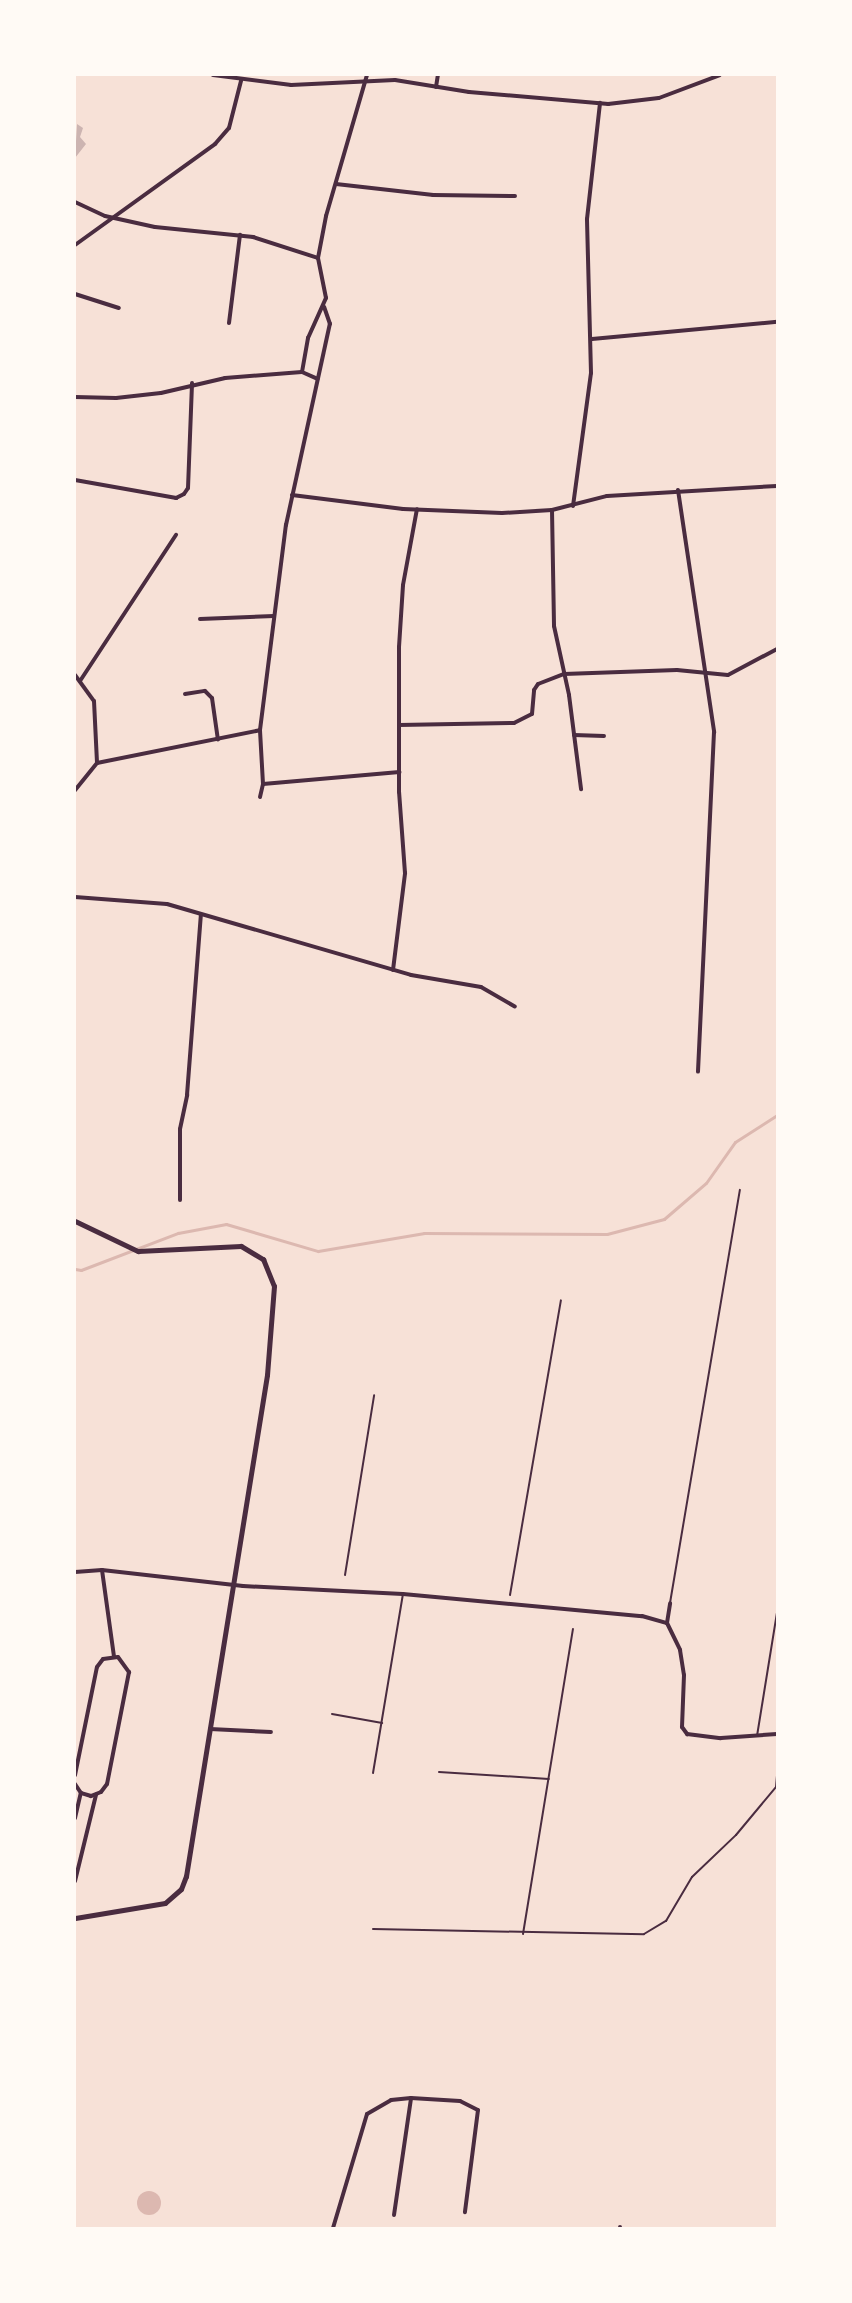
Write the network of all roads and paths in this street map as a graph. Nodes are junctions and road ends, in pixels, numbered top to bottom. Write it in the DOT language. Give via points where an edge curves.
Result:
graph roads {
  1 [pos="213,75"];
  2 [pos="367,75"];
  3 [pos="438,75"];
  4 [pos="720,75"];
  5 [pos="228,77"];
  6 [pos="241,81"];
  7 [pos="368,83"];
  8 [pos="436,87"];
  9 [pos="600,103"];
  10 [pos="336,184"];
  11 [pos="515,196"];
  12 [pos="75,202"];
  13 [pos="115,218"];
  14 [pos="240,235"];
  15 [pos="75,245"];
  16 [pos="318,258"];
  17 [pos="75,294"];
  18 [pos="324,307"];
  19 [pos="119,308"];
  20 [pos="777,322"];
  21 [pos="229,323"];
  22 [pos="591,339"];
  23 [pos="302,372"];
  24 [pos="318,379"];
  25 [pos="192,383"];
  26 [pos="75,397"];
  27 [pos="75,480"];
  28 [pos="777,486"];
  29 [pos="678,490"];
  30 [pos="292,495"];
  31 [pos="573,506"];
  32 [pos="417,509"];
  33 [pos="552,510"];
  34 [pos="176,535"];
  35 [pos="274,616"];
  36 [pos="200,619"];
  37 [pos="777,649"];
  38 [pos="705,671"];
  39 [pos="564,674"];
  40 [pos="75,675"];
  41 [pos="81,681"];
  42 [pos="185,694"];
  43 [pos="399,725"];
  44 [pos="260,730"];
  45 [pos="574,735"];
  46 [pos="604,736"];
  47 [pos="218,740"];
  48 [pos="98,763"];
  49 [pos="399,772"];
  50 [pos="263,784"];
  51 [pos="581,789"];
  52 [pos="75,790"];
  53 [pos="260,797"];
  54 [pos="75,897"];
  55 [pos="201,915"];
  56 [pos="393,970"];
  57 [pos="515,1007"];
  58 [pos="698,1072"];
  59 [pos="740,1190"];
  60 [pos="180,1200"];
  61 [pos="75,1221"];
  62 [pos="561,1300"];
  63 [pos="374,1395"];
  64 [pos="102,1570"];
  65 [pos="75,1572"];
  66 [pos="345,1575"];
  67 [pos="234,1584"];
  68 [pos="403,1594"];
  69 [pos="510,1595"];
  70 [pos="670,1603"];
  71 [pos="777,1613"];
  72 [pos="667,1623"];
  73 [pos="573,1629"];
  74 [pos="114,1656"];
  75 [pos="332,1714"];
  76 [pos="382,1723"];
  77 [pos="210,1729"];
  78 [pos="271,1732"];
  79 [pos="777,1734"];
  80 [pos="757,1736"];
  81 [pos="439,1772"];
  82 [pos="373,1773"];
  83 [pos="75,1775"];
  84 [pos="777,1776"];
  85 [pos="549,1779"];
  86 [pos="75,1784"];
  87 [pos="81,1793"];
  88 [pos="96,1795"];
  89 [pos="75,1818"];
  90 [pos="75,1881"];
  91 [pos="75,1918"];
  92 [pos="373,1929"];
  93 [pos="523,1935"];
  94 [pos="411,2098"];
  95 [pos="465,2212"];
  96 [pos="394,2215"];
  97 [pos="333,2228"];
  1 -- 5 [label="street"];
  2 -- 7 [label="street"];
  3 -- 8 [label="street"];
  4 -- 9 [label="street" via="659,98"];
  5 -- 6 [label="street"];
  6 -- 7 [label="street" via="291,85"];
  6 -- 13 [label="street" via="229,129 215,144"];
  7 -- 8 [label="street" via="395,80"];
  7 -- 10 [label="street"];
  8 -- 9 [label="street"];
  9 -- 22 [label="street" via="587,219"];
  10 -- 11 [label="street" via="433,195"];
  10 -- 16 [label="street"];
  12 -- 13 [label="street"];
  13 -- 14 [label="street" via="155,227"];
  13 -- 15 [label="street"];
  14 -- 16 [label="street" via="282,244"];
  14 -- 21 [label="street"];
  16 -- 18 [label="street"];
  17 -- 19 [label="street"];
  18 -- 23 [label="street" via="308,338"];
  18 -- 24 [label="street" via="330,324"];
  20 -- 22 [label="street"];
  22 -- 31 [label="street" via="591,373"];
  23 -- 24 [label="street"];
  23 -- 25 [label="street"];
  24 -- 30 [label="street"];
  25 -- 26 [label="street" via="161,393"];
  25 -- 27 [label="street" via="188,488 184,494 176,498"];
  28 -- 29 [label="street"];
  29 -- 31 [label="street" via="607,495"];
  29 -- 38 [label="street"];
  30 -- 32 [label="street"];
  30 -- 35 [label="street"];
  31 -- 33 [label="street"];
  32 -- 33 [label="street"];
  32 -- 43 [label="street" via="403,585"];
  33 -- 39 [label="street" via="554,626"];
  34 -- 41 [label="street"];
  35 -- 36 [label="street"];
  35 -- 44 [label="street"];
  37 -- 38 [label="street" via="744,670 728,675"];
  38 -- 39 [label="street"];
  38 -- 58 [label="street" via="714,732"];
  39 -- 43 [label="street" via="538,684 532,714 524,720"];
  39 -- 45 [label="street"];
  40 -- 41 [label="street"];
  41 -- 48 [label="street" via="94,701"];
  42 -- 47 [label="street" via="205,691 212,698"];
  43 -- 49 [label="street"];
  44 -- 47 [label="street"];
  44 -- 50 [label="street"];
  45 -- 46 [label="street"];
  45 -- 51 [label="street"];
  47 -- 48 [label="street"];
  48 -- 52 [label="street"];
  49 -- 50 [label="street"];
  49 -- 56 [label="street" via="405,873"];
  50 -- 53 [label="street"];
  54 -- 55 [label="street" via="167,904"];
  55 -- 56 [label="street"];
  55 -- 60 [label="street" via="187,1095 180,1129"];
  56 -- 57 [label="street" via="481,987"];
  59 -- 70 [label="lane"];
  61 -- 67 [label="street" via="138,1251 241,1246 270,1269 274,1286 267,1375"];
  62 -- 69 [label="lane"];
  63 -- 66 [label="lane"];
  64 -- 65 [label="street"];
  64 -- 67 [label="street"];
  64 -- 74 [label="street"];
  67 -- 68 [label="street"];
  67 -- 77 [label="street"];
  68 -- 72 [label="street" via="642,1616"];
  68 -- 76 [label="lane"];
  70 -- 72 [label="street"];
  71 -- 80 [label="lane"];
  72 -- 80 [label="street" via="680,1650 684,1675 682,1727 687,1734"];
  73 -- 85 [label="lane"];
  74 -- 83 [label="street" via="103,1659 97,1667"];
  74 -- 88 [label="street" via="126,1663 129,1677 107,1784"];
  75 -- 76 [label="lane"];
  76 -- 82 [label="lane"];
  77 -- 78 [label="street"];
  77 -- 91 [label="street" via="181,1889 154,1907"];
  79 -- 80 [label="street"];
  81 -- 85 [label="lane"];
  84 -- 93 [label="lane" via="776,1787 736,1835 692,1877 666,1921 632,1936"];
  85 -- 93 [label="lane"];
  86 -- 87 [label="street"];
  87 -- 88 [label="street"];
  87 -- 89 [label="street"];
  88 -- 90 [label="street"];
  92 -- 93 [label="lane"];
  94 -- 95 [label="street" via="460,2101 478,2110"];
  94 -- 96 [label="street"];
  94 -- 97 [label="street" via="385,2103 367,2114"];
}
